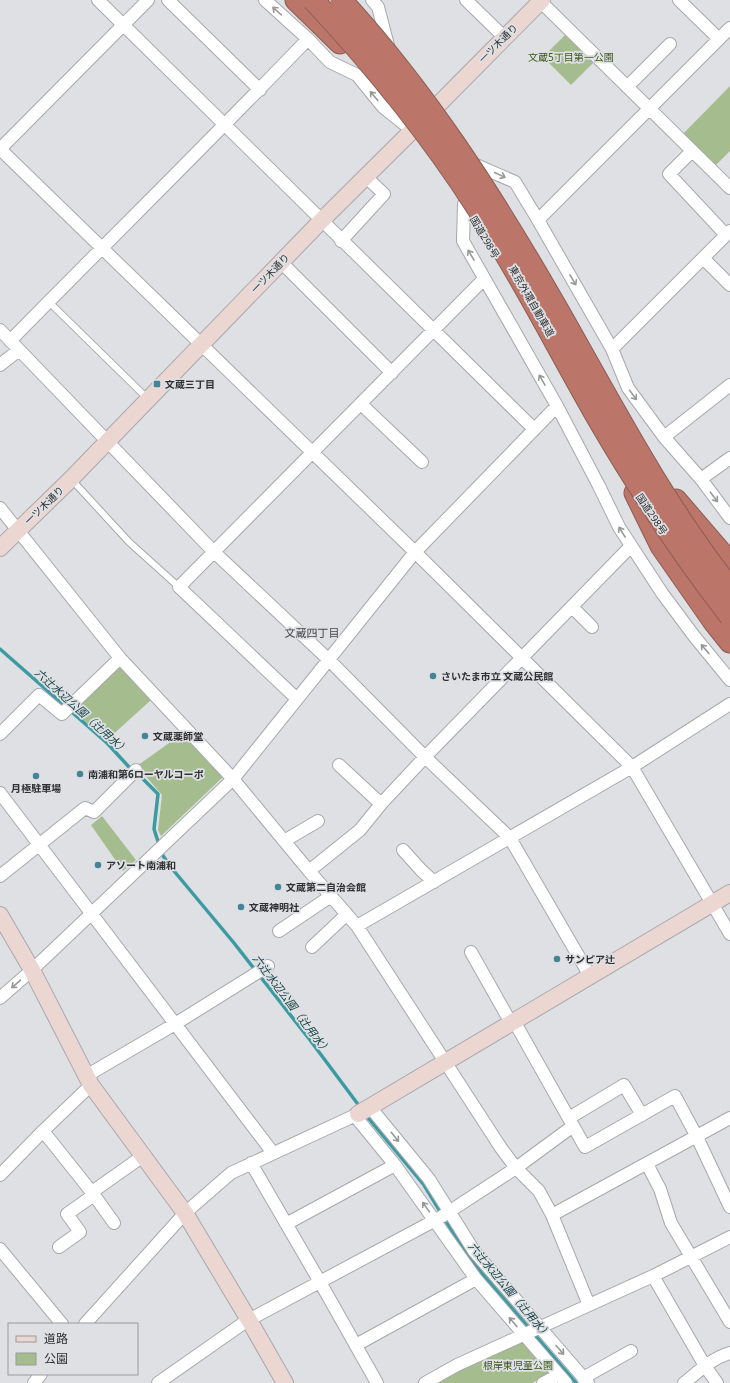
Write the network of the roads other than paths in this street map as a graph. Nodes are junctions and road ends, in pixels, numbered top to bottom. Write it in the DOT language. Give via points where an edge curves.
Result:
graph roads {
  1 [pos="98,0"];
  2 [pos="148,0"];
  3 [pos="168,0"];
  4 [pos="265,0"];
  5 [pos="296,0"];
  6 [pos="313,0"];
  7 [pos="341,0"];
  8 [pos="353,0"];
  9 [pos="372,0"];
  10 [pos="466,0"];
  11 [pos="679,0"];
  12 [pos="541,1"];
  13 [pos="123,25"];
  14 [pos="730,28"];
  15 [pos="504,37"];
  16 [pos="308,39"];
  17 [pos="719,39"];
  18 [pos="670,44"];
  19 [pos="389,49"];
  20 [pos="627,87"];
  21 [pos="260,90"];
  22 [pos="649,109"];
  23 [pos="433,110"];
  24 [pos="225,126"];
  25 [pos="413,130"];
  26 [pos="0,149"];
  27 [pos="692,151"];
  28 [pos="464,160"];
  29 [pos="366,177"];
  30 [pos="730,188"];
  31 [pos="464,204"];
  32 [pos="538,220"];
  33 [pos="321,221"];
  34 [pos="728,233"];
  35 [pos="341,241"];
  36 [pos="102,248"];
  37 [pos="703,258"];
  38 [pos="281,262"];
  39 [pos="484,279"];
  40 [pos="730,285"];
  41 [pos="49,302"];
  42 [pos="0,330"];
  43 [pos="433,331"];
  44 [pos="201,344"];
  45 [pos="14,345"];
  46 [pos="612,349"];
  47 [pos="0,365"];
  48 [pos="392,373"];
  49 [pos="730,385"];
  50 [pos="148,399"];
  51 [pos="361,404"];
  52 [pos="557,406"];
  53 [pos="534,429"];
  54 [pos="664,437"];
  55 [pos="108,441"];
  56 [pos="312,453"];
  57 [pos="730,458"];
  58 [pos="422,462"];
  59 [pos="632,466"];
  60 [pos="71,479"];
  61 [pos="701,479"];
  62 [pos="0,508"];
  63 [pos="730,518"];
  64 [pos="18,530"];
  65 [pos="631,546"];
  66 [pos="0,548"];
  67 [pos="213,552"];
  68 [pos="415,552"];
  69 [pos="730,563"];
  70 [pos="179,587"];
  71 [pos="730,588"];
  72 [pos="730,594"];
  73 [pos="572,607"];
  74 [pos="728,616"];
  75 [pos="592,627"];
  76 [pos="730,642"];
  77 [pos="120,658"];
  78 [pos="522,658"];
  79 [pos="329,660"];
  80 [pos="730,680"];
  81 [pos="297,699"];
  82 [pos="730,704"];
  83 [pos="0,734"];
  84 [pos="425,756"];
  85 [pos="339,765"];
  86 [pos="632,767"];
  87 [pos="136,770"];
  88 [pos="233,779"];
  89 [pos="0,793"];
  90 [pos="381,804"];
  91 [pos="318,821"];
  92 [pos="510,838"];
  93 [pos="284,841"];
  94 [pos="39,845"];
  95 [pos="403,850"];
  96 [pos="309,871"];
  97 [pos="0,876"];
  98 [pos="434,882"];
  99 [pos="730,893"];
  100 [pos="330,896"];
  101 [pos="712,903"];
  102 [pos="92,914"];
  103 [pos="347,914"];
  104 [pos="0,915"];
  105 [pos="357,926"];
  106 [pos="279,931"];
  107 [pos="730,934"];
  108 [pos="312,947"];
  109 [pos="471,952"];
  110 [pos="268,966"];
  111 [pos="32,970"];
  112 [pos="590,976"];
  113 [pos="0,998"];
  114 [pos="512,1022"];
  115 [pos="175,1024"];
  116 [pos="444,1062"];
  117 [pos="89,1080"];
  118 [pos="362,1112"];
  119 [pos="642,1115"];
  120 [pos="730,1118"];
  121 [pos="571,1122"];
  122 [pos="43,1131"];
  123 [pos="697,1137"];
  124 [pos="273,1153"];
  125 [pos="143,1156"];
  126 [pos="250,1164"];
  127 [pos="647,1164"];
  128 [pos="395,1165"];
  129 [pos="516,1168"];
  130 [pos="0,1175"];
  131 [pos="93,1193"];
  132 [pos="730,1207"];
  133 [pos="184,1214"];
  134 [pos="552,1215"];
  135 [pos="443,1216"];
  136 [pos="114,1223"];
  137 [pos="286,1224"];
  138 [pos="730,1237"];
  139 [pos="59,1247"];
  140 [pos="0,1249"];
  141 [pos="691,1257"];
  142 [pos="653,1276"];
  143 [pos="476,1279"];
  144 [pos="320,1282"];
  145 [pos="589,1305"];
  146 [pos="249,1320"];
  147 [pos="730,1322"];
  148 [pos="61,1323"];
  149 [pos="85,1323"];
  150 [pos="532,1331"];
  151 [pos="356,1345"];
  152 [pos="631,1351"];
  153 [pos="730,1353"];
  154 [pos="705,1366"];
  155 [pos="40,1375"];
  156 [pos="562,1379"];
  157 [pos="586,1380"];
  158 [pos="34,1383"];
  159 [pos="158,1383"];
  160 [pos="285,1383"];
  161 [pos="377,1383"];
  162 [pos="425,1383"];
  163 [pos="543,1383"];
  164 [pos="684,1383"];
  165 [pos="717,1383"];
  1 -- 13 [label="street"];
  2 -- 13 [label="street"];
  3 -- 21 [label="street"];
  16 -- 4 [label="street, one-way"];
  5 -- 25 [label="highway, 国道298号" via="369,75"];
  6 -- 74 [label="highway, 東京外環自動車道, bridge" via="393,91 478,209 641,489 672,538"];
  7 -- 71 [label="highway, 東京外環自動車道, bridge" via="407,79 492,198 654,480"];
  8 -- 19 [label="highway, 国道298号"];
  9 -- 19 [label="street" via="378,7"];
  10 -- 15 [label="street"];
  11 -- 17 [label="street"];
  12 -- 15 [label="street, 一ツ木通り"];
  12 -- 20 [label="street"];
  13 -- 24 [label="street"];
  13 -- 26 [label="street"];
  14 -- 17 [label="street"];
  15 -- 23 [label="street, 一ツ木通り"];
  16 -- 21 [label="street"];
  25 -- 16 [label="street, one-way" via="383,107 357,75 330,62"];
  17 -- 22 [label="street"];
  18 -- 20 [label="street"];
  19 -- 23 [label="highway, 国道298号"];
  20 -- 22 [label="street"];
  21 -- 24 [label="street"];
  22 -- 27 [label="street"];
  22 -- 32 [label="street"];
  23 -- 25 [label="street, 一ツ木通り"];
  23 -- 28 [label="highway, 国道298号"];
  24 -- 33 [label="street"];
  24 -- 36 [label="street"];
  25 -- 29 [label="street, 一ツ木通り"];
  25 -- 31 [label="highway, 国道298号"];
  26 -- 36 [label="street"];
  27 -- 30 [label="street"];
  27 -- 34 [label="street" via="669,174"];
  28 -- 32 [label="street, one-way" via="515,182"];
  28 -- 59 [label="highway, 国道298号"];
  29 -- 33 [label="street, 一ツ木通り"];
  29 -- 35 [label="street" via="384,194"];
  39 -- 31 [label="street, one-way" via="463,242"];
  31 -- 59 [label="highway, 国道298号"];
  32 -- 46 [label="street, one-way"];
  33 -- 35 [label="street"];
  33 -- 38 [label="street, 一ツ木通り"];
  34 -- 37 [label="street"];
  35 -- 43 [label="street"];
  36 -- 41 [label="street"];
  36 -- 44 [label="street"];
  37 -- 40 [label="street"];
  37 -- 46 [label="street"];
  38 -- 44 [label="street, 一ツ木通り"];
  38 -- 48 [label="street"];
  39 -- 43 [label="street"];
  52 -- 39 [label="street, one-way"];
  41 -- 45 [label="street"];
  41 -- 50 [label="lane"];
  42 -- 45 [label="street"];
  43 -- 48 [label="street"];
  43 -- 53 [label="street"];
  44 -- 50 [label="street, 一ツ木通り"];
  44 -- 56 [label="street"];
  45 -- 47 [label="street"];
  45 -- 55 [label="street"];
  46 -- 54 [label="street, one-way" via="628,388"];
  48 -- 51 [label="street"];
  49 -- 54 [label="street"];
  50 -- 55 [label="street, 一ツ木通り"];
  51 -- 56 [label="street"];
  51 -- 58 [label="street"];
  52 -- 53 [label="street"];
  65 -- 52 [label="street, one-way"];
  53 -- 68 [label="street"];
  54 -- 61 [label="street"];
  55 -- 60 [label="street, 一ツ木通り"];
  55 -- 67 [label="street"];
  56 -- 67 [label="street"];
  56 -- 68 [label="street"];
  57 -- 61 [label="street"];
  59 -- 69 [label="highway" via="689,515"];
  59 -- 72 [label="highway, 国道298号" via="662,498"];
  59 -- 74 [label="highway, 国道298号" via="657,522"];
  59 -- 76 [label="highway" via="661,546"];
  60 -- 64 [label="street, 一ツ木通り"];
  60 -- 70 [label="lane" via="129,542"];
  61 -- 63 [label="street, one-way"];
  62 -- 64 [label="street"];
  64 -- 66 [label="street, 一ツ木通り"];
  64 -- 77 [label="street"];
  65 -- 73 [label="street"];
  80 -- 65 [label="street, one-way" via="662,593"];
  67 -- 70 [label="street"];
  67 -- 79 [label="street"];
  68 -- 78 [label="street"];
  68 -- 79 [label="street"];
  70 -- 81 [label="street"];
  73 -- 75 [label="street"];
  73 -- 78 [label="street"];
  77 -- 83 [label="street" via="62,714 39,695"];
  77 -- 88 [label="street"];
  78 -- 84 [label="street"];
  78 -- 86 [label="street"];
  79 -- 81 [label="street"];
  79 -- 84 [label="street"];
  81 -- 88 [label="street"];
  82 -- 86 [label="street"];
  84 -- 90 [label="street"];
  84 -- 92 [label="street"];
  85 -- 90 [label="street"];
  86 -- 92 [label="street"];
  86 -- 101 [label="street"];
  87 -- 94 [label="street" via="94,812 86,808"];
  88 -- 93 [label="street"];
  88 -- 102 [label="street"];
  89 -- 94 [label="street"];
  90 -- 96 [label="street" via="360,830"];
  91 -- 93 [label="street"];
  92 -- 98 [label="street"];
  92 -- 112 [label="street"];
  93 -- 96 [label="street"];
  94 -- 97 [label="street"];
  94 -- 102 [label="street"];
  95 -- 98 [label="street"];
  96 -- 100 [label="street"];
  98 -- 105 [label="street"];
  99 -- 101 [label="street"];
  100 -- 103 [label="street"];
  100 -- 106 [label="street"];
  101 -- 107 [label="street"];
  101 -- 112 [label="street"];
  102 -- 111 [label="street"];
  102 -- 115 [label="street"];
  103 -- 105 [label="street"];
  103 -- 108 [label="street"];
  104 -- 111 [label="street"];
  105 -- 116 [label="street"];
  109 -- 114 [label="street"];
  110 -- 115 [label="street"];
  111 -- 113 [label="street, one-way"];
  111 -- 117 [label="street"];
  112 -- 114 [label="street"];
  114 -- 116 [label="street"];
  114 -- 121 [label="street"];
  115 -- 117 [label="street"];
  115 -- 124 [label="street"];
  116 -- 118 [label="street"];
  116 -- 129 [label="street" via="484,1125"];
  117 -- 122 [label="street"];
  117 -- 125 [label="street"];
  118 -- 124 [label="street"];
  118 -- 128 [label="street"];
  118 -- 135 [label="street, one-way" via="429,1179"];
  119 -- 121 [label="street" via="585,1147"];
  119 -- 121 [label="street" via="624,1085"];
  119 -- 123 [label="street" via="675,1096"];
  120 -- 123 [label="street"];
  121 -- 129 [label="street"];
  122 -- 130 [label="street"];
  122 -- 131 [label="street"];
  123 -- 127 [label="street"];
  123 -- 132 [label="street"];
  124 -- 126 [label="street"];
  125 -- 131 [label="street"];
  125 -- 133 [label="street"];
  126 -- 133 [label="street" via="230,1173"];
  126 -- 137 [label="street"];
  127 -- 134 [label="street"];
  127 -- 141 [label="street" via="660,1189 671,1223"];
  135 -- 128 [label="street, one-way"];
  128 -- 137 [label="street"];
  129 -- 134 [label="street" via="539,1190"];
  129 -- 135 [label="street"];
  131 -- 136 [label="street"];
  131 -- 139 [label="street" via="67,1214 80,1232"];
  133 -- 146 [label="street"];
  133 -- 149 [label="street"];
  134 -- 145 [label="street"];
  135 -- 143 [label="street"];
  135 -- 144 [label="street"];
  135 -- 150 [label="street" via="474,1251"];
  137 -- 144 [label="street"];
  138 -- 141 [label="street"];
  140 -- 148 [label="street"];
  141 -- 142 [label="street"];
  141 -- 147 [label="street"];
  142 -- 145 [label="street"];
  142 -- 154 [label="street"];
  150 -- 143 [label="street, one-way"];
  143 -- 151 [label="street"];
  144 -- 146 [label="street"];
  144 -- 151 [label="street"];
  145 -- 150 [label="street"];
  146 -- 159 [label="street"];
  146 -- 160 [label="street"];
  150 -- 156 [label="street"];
  150 -- 157 [label="street, one-way"];
  150 -- 162 [label="street" via="457,1365"];
  151 -- 161 [label="street"];
  152 -- 157 [label="street"];
  153 -- 154 [label="street"];
  154 -- 164 [label="street"];
  154 -- 165 [label="street"];
  155 -- 158 [label="street"];
  156 -- 163 [label="street"];
}
